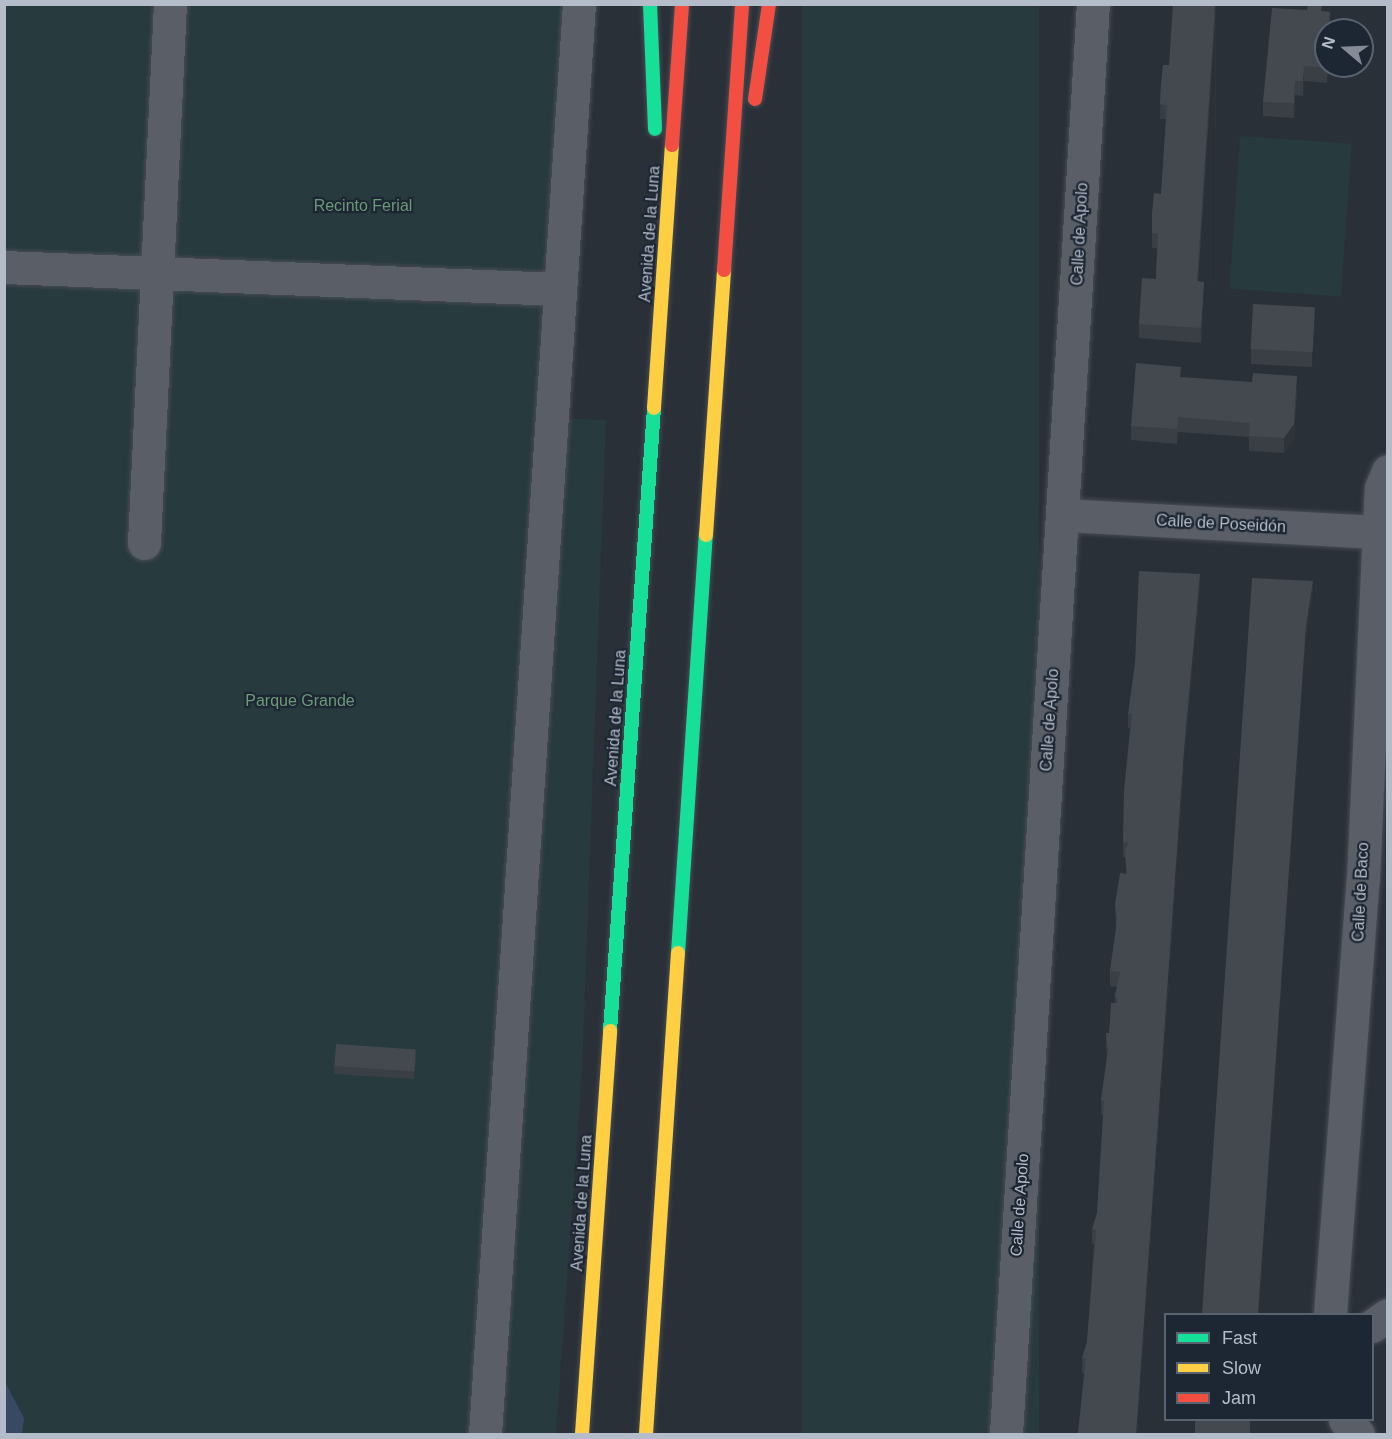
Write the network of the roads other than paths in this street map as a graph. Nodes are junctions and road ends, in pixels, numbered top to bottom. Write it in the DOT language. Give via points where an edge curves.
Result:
graph roads {
  1 [pos="170,4"];
  2 [pos="579,4"];
  3 [pos="650,4"];
  4 [pos="682,4"];
  5 [pos="742,4"];
  6 [pos="770,4"];
  7 [pos="1094,4"];
  8 [pos="753,108"];
  9 [pos="748,143"];
  10 [pos="4,267"];
  11 [pos="157,273"];
  12 [pos="560,289"];
  13 [pos="663,299"];
  14 [pos="722,305"];
  15 [pos="1388,471"];
  16 [pos="1064,515"];
  17 [pos="1379,532"];
  18 [pos="144,543"];
  19 [pos="1375,878"];
  20 [pos="1330,1313"];
  21 [pos="1388,1315"];
  22 [pos="1374,1325"];
  23 [pos="1347,1421"];
  24 [pos="485,1434"];
  25 [pos="582,1434"];
  26 [pos="646,1434"];
  27 [pos="1006,1434"];
  28 [pos="1358,1434"];
  1 -- 11 [label="street"];
  2 -- 12 [label="street"];
  3 -- 13 [label="main road"];
  4 -- 13 [label="main road, Avenida de la Luna"];
  5 -- 14 [label="main road"];
  6 -- 8 [label="main road"];
  7 -- 16 [label="street, Calle de Apolo"];
  9 -- 14 [label="main road"];
  10 -- 11 [label="street"];
  11 -- 12 [label="street"];
  11 -- 18 [label="street"];
  12 -- 24 [label="street"];
  13 -- 25 [label="main road, Avenida de la Luna"];
  14 -- 26 [label="main road"];
  15 -- 17 [label="street, Calle de Baco" via="1381,488"];
  16 -- 17 [label="street, Calle de Poseidón"];
  16 -- 27 [label="street, Calle de Apolo"];
  17 -- 19 [label="street, Calle de Baco"];
  19 -- 20 [label="street, Calle de Baco"];
  21 -- 22 [label="street"];
  23 -- 28 [label="street"];
}
